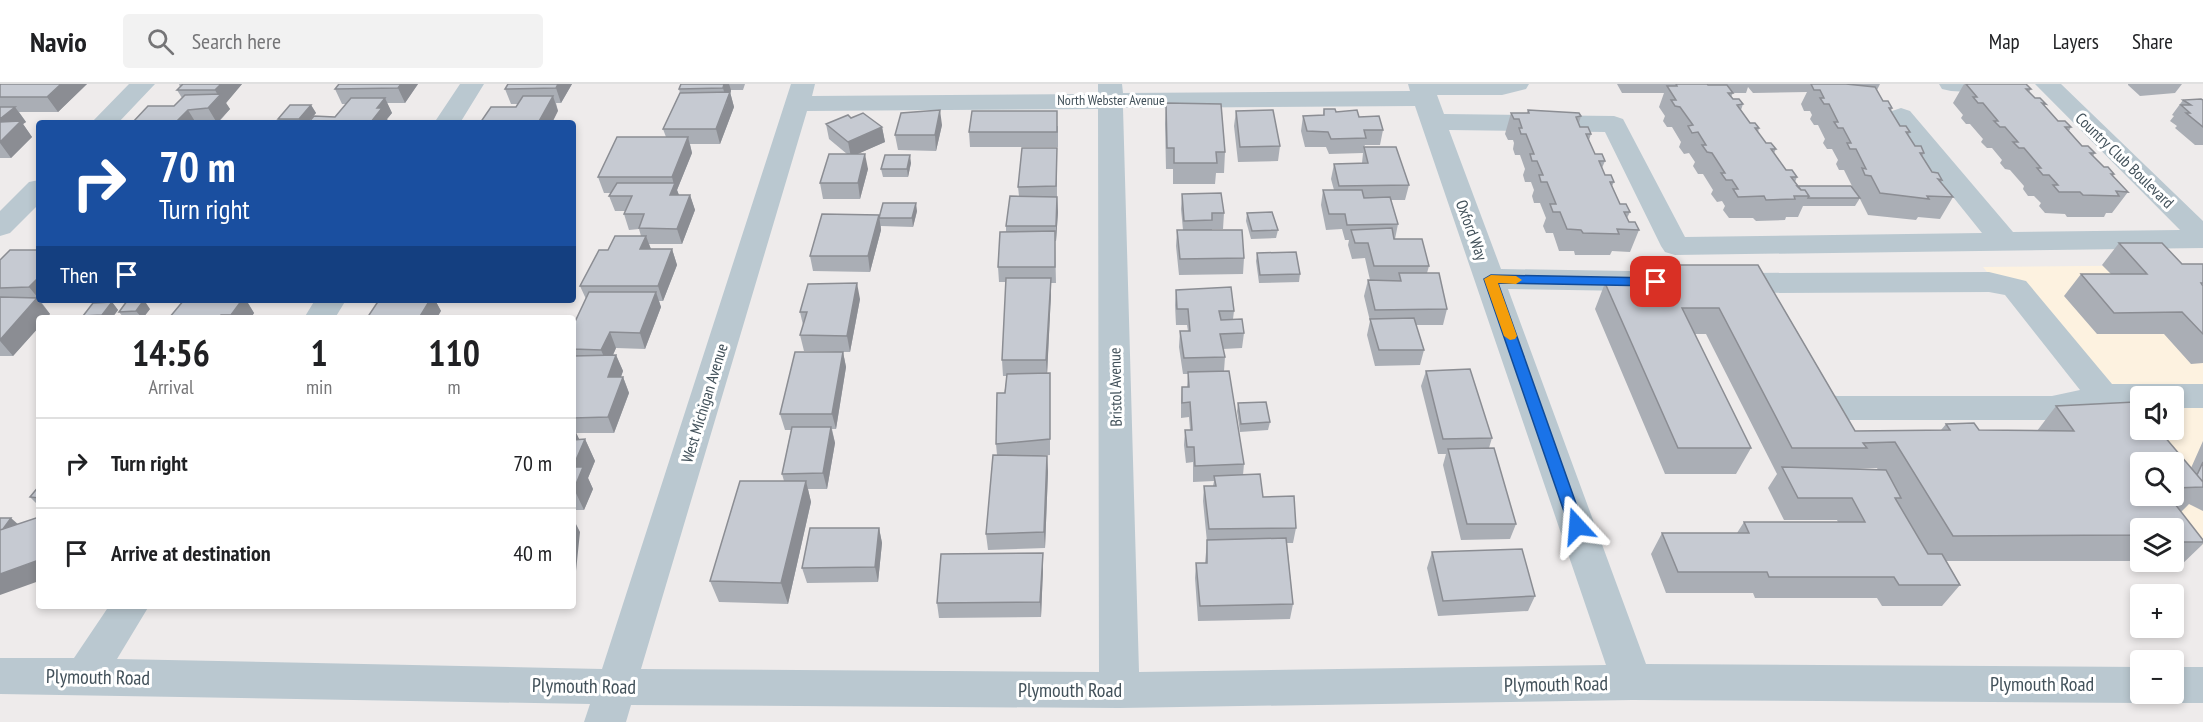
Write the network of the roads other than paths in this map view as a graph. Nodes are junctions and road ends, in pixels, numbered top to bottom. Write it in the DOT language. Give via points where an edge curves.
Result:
graph roads {
  1 [pos="143,84"];
  2 [pos="472,84"];
  3 [pos="1517,84"];
  4 [pos="1952,84"];
  5 [pos="2048,86"];
  6 [pos="1111,92"];
  7 [pos="801,94"];
  8 [pos="1424,98"];
  9 [pos="1901,116"];
  10 [pos="107,120"];
  11 [pos="449,120"];
  12 [pos="36,191"];
  13 [pos="0,227"];
  14 [pos="2199,228"];
  15 [pos="2005,242"];
  16 [pos="1491,279"];
  17 [pos="1749,283"];
  18 [pos="1766,313"];
  19 [pos="1794,363"];
  20 [pos="2103,396"];
  21 [pos="2203,396"];
  22 [pos="128,609"];
  23 [pos="0,676"];
  24 [pos="85,676"];
  25 [pos="1632,682"];
  26 [pos="2130,685"];
  27 [pos="2184,685"];
  28 [pos="2203,685"];
  29 [pos="1119,690"];
  30 [pos="610,704"];
  1 -- 10 [label="street"];
  2 -- 11 [label="street"];
  3 -- 8 [label="street"];
  4 -- 5 [label="street"];
  5 -- 14 [label="street, Country Club Boulevard"];
  6 -- 7 [label="street, North Webster Avenue"];
  6 -- 8 [label="street, North Webster Avenue"];
  6 -- 29 [label="street, Bristol Avenue"];
  7 -- 30 [label="street, West Michigan Avenue"];
  8 -- 15 [label="street" via="1614,124 1675,246"];
  8 -- 16 [label="street, Oxford Way"];
  9 -- 15 [label="street"];
  12 -- 13 [label="street"];
  14 -- 15 [label="street"];
  16 -- 17 [label="street"];
  16 -- 25 [label="street, Oxford Way"];
  17 -- 18 [label="street"];
  17 -- 20 [label="street" via="1989,282 2015,288"];
  19 -- 20 [label="street" via="1817,403 1837,408 2052,408"];
  20 -- 21 [label="street"];
  22 -- 24 [label="street"];
  23 -- 24 [label="street, Plymouth Road"];
  24 -- 30 [label="street, Plymouth Road"];
  25 -- 26 [label="street, Plymouth Road"];
  25 -- 29 [label="street, Plymouth Road"];
  27 -- 28 [label="street"];
  29 -- 30 [label="street, Plymouth Road"];
}
